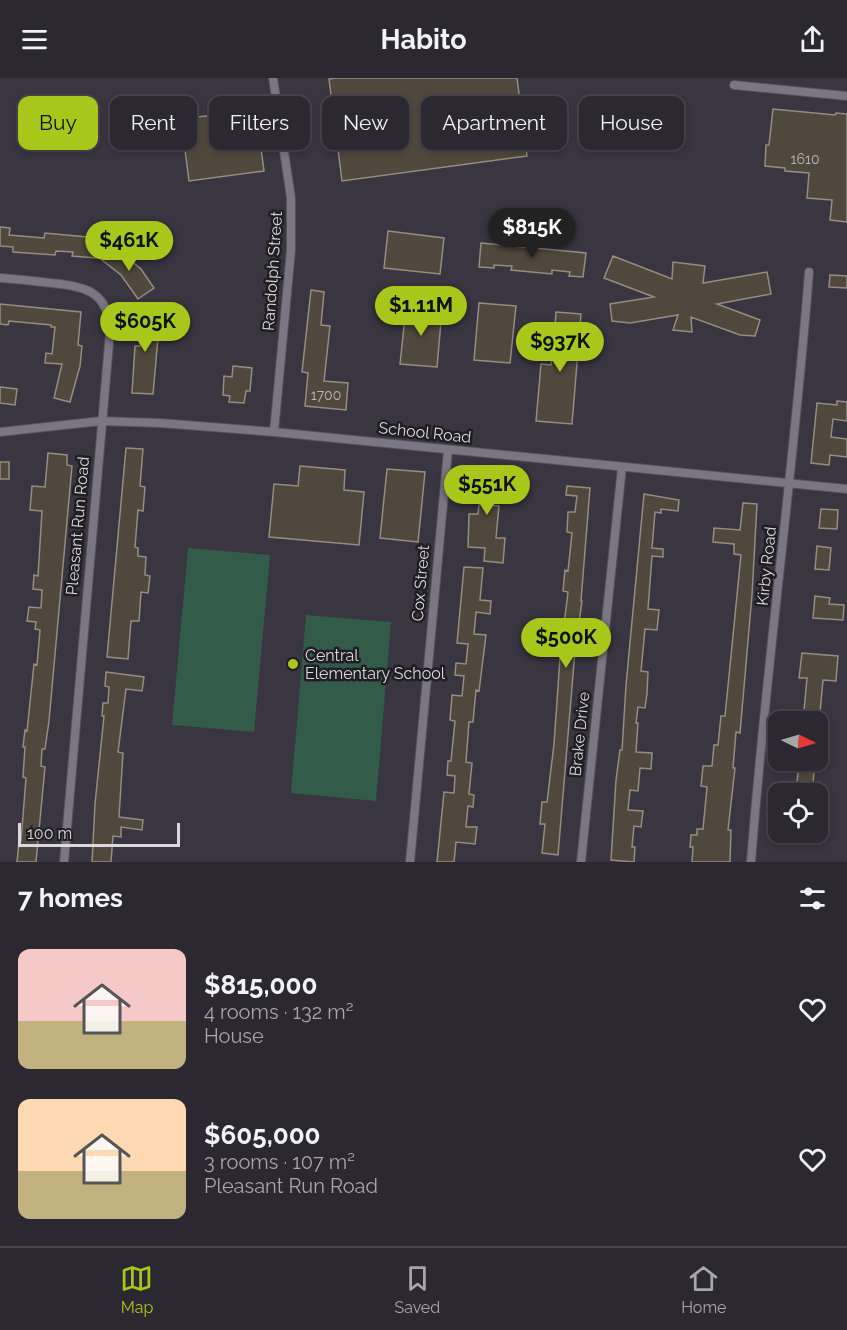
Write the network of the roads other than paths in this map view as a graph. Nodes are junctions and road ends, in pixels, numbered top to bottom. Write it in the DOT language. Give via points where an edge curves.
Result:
graph roads {
  1 [pos="273,78"];
  2 [pos="734,85"];
  3 [pos="847,96"];
  4 [pos="809,272"];
  5 [pos="0,278"];
  6 [pos="101,421"];
  7 [pos="0,432"];
  8 [pos="274,432"];
  9 [pos="448,450"];
  10 [pos="622,467"];
  11 [pos="790,485"];
  12 [pos="847,489"];
  13 [pos="64,862"];
  14 [pos="410,862"];
  15 [pos="581,862"];
  16 [pos="751,862"];
  1 -- 8 [label="street, Randolph Street" via="291,198 291,249"];
  2 -- 3 [label="street"];
  4 -- 11 [label="street, Kirby Road"];
  5 -- 6 [label="street, Pleasant Run Road" via="76,285 91,291 105,305 110,332"];
  6 -- 7 [label="street, School Road"];
  6 -- 8 [label="street, School Road"];
  6 -- 13 [label="street, Pleasant Run Road"];
  8 -- 9 [label="street, School Road"];
  9 -- 10 [label="street, School Road"];
  9 -- 14 [label="street, Cox Street"];
  10 -- 11 [label="street, School Road"];
  10 -- 15 [label="street, Brake Drive"];
  11 -- 12 [label="street, School Road"];
  11 -- 16 [label="street, Kirby Road"];
}
